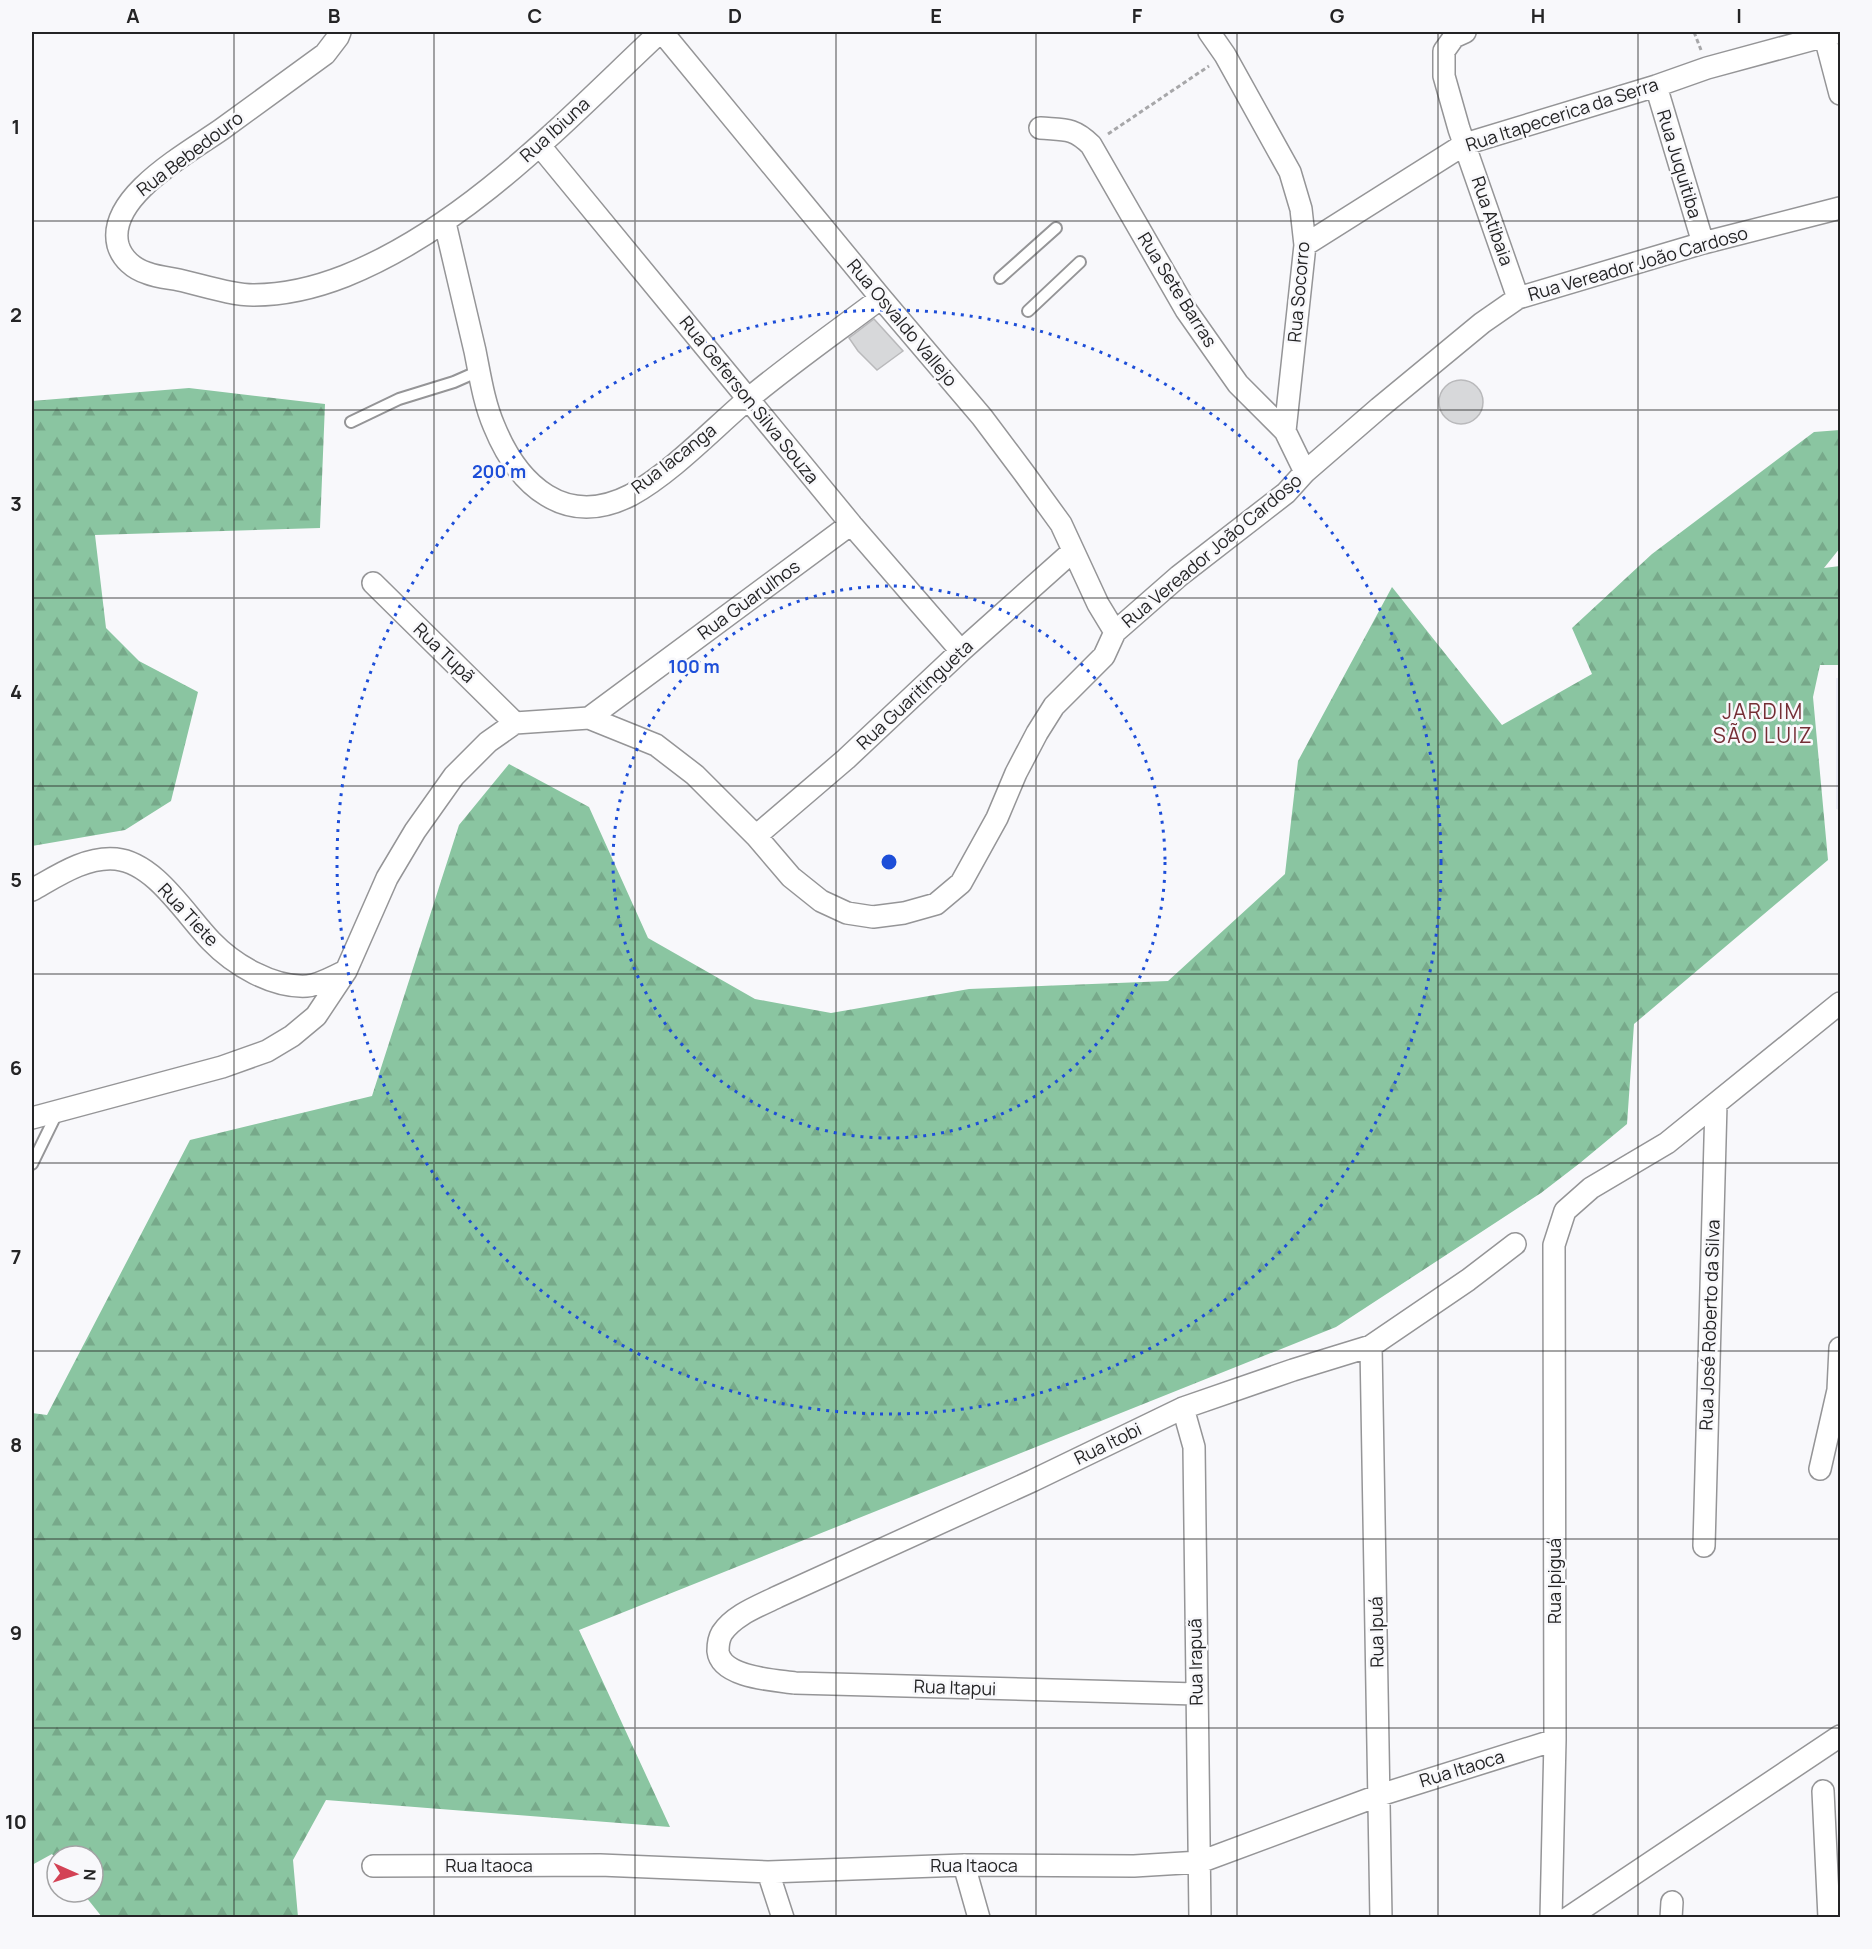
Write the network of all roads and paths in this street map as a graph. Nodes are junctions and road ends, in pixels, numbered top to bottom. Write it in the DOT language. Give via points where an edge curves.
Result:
graph roads {
  1 [pos="340,32"];
  2 [pos="661,32"];
  3 [pos="1209,32"];
  4 [pos="1465,32"];
  5 [pos="1833,34"];
  6 [pos="1226,55"];
  7 [pos="1656,86"];
  8 [pos="1840,94"];
  9 [pos="1040,128"];
  10 [pos="1465,144"];
  11 [pos="1091,145"];
  12 [pos="540,146"];
  13 [pos="1840,208"];
  14 [pos="445,223"];
  15 [pos="1056,228"];
  16 [pos="1703,243"];
  17 [pos="1305,245"];
  18 [pos="1080,262"];
  19 [pos="1000,278"];
  20 [pos="881,298"];
  21 [pos="1518,298"];
  22 [pos="1028,312"];
  23 [pos="479,371"];
  24 [pos="748,399"];
  25 [pos="351,422"];
  26 [pos="1285,431"];
  27 [pos="1305,472"];
  28 [pos="851,524"];
  29 [pos="1073,551"];
  30 [pos="373,583"];
  31 [pos="1115,632"];
  32 [pos="961,651"];
  33 [pos="589,718"];
  34 [pos="516,723"];
  35 [pos="756,836"];
  36 [pos="32,890"];
  37 [pos="346,971"];
  38 [pos="1840,1003"];
  39 [pos="1716,1104"];
  40 [pos="58,1111"];
  41 [pos="32,1118"];
  42 [pos="32,1164"];
  43 [pos="1515,1244"];
  44 [pos="1371,1346"];
  45 [pos="1840,1348"];
  46 [pos="1183,1408"];
  47 [pos="1820,1469"];
  48 [pos="1704,1546"];
  49 [pos="721,1658"];
  50 [pos="1196,1694"];
  51 [pos="1840,1736"];
  52 [pos="1556,1740"];
  53 [pos="1823,1791"];
  54 [pos="1380,1795"];
  55 [pos="1200,1862"];
  56 [pos="964,1865"];
  57 [pos="373,1866"];
  58 [pos="768,1872"];
  59 [pos="783,1917"];
  60 [pos="979,1917"];
  61 [pos="1200,1917"];
  62 [pos="1381,1917"];
  63 [pos="1551,1917"];
  64 [pos="1568,1917"];
  65 [pos="1829,1917"];
  1 -- 14 [label="street, Rua Bebedouro" via="325,54 156,176 128,202 118,220 116,237 120,253 146,273 252,295 293,291 345,276"];
  2 -- 12 [label="street, Rua Ibiuna"];
  2 -- 20 [label="street, Rua Osvaldo Vallejo"];
  3 -- 6 [label="street, Rua Socorro"];
  4 -- 10 [label="street, Rua Atibaia" via="1454,37 1444,51 1444,76"];
  5 -- 7 [label="street, Rua Itapecerica da Serra"];
  5 -- 8 [label="street"];
  6 -- 11 [label="path"];
  6 -- 17 [label="street, Rua Socorro" via="1290,172 1301,209"];
  7 -- 10 [label="street, Rua Itapecerica da Serra"];
  7 -- 16 [label="street, Rua Juquitiba"];
  9 -- 11 [label="street, Rua Sete Barras" via="1081,134"];
  10 -- 17 [label="street, Rua Itapecerica da Serra"];
  10 -- 21 [label="street, Rua Atibaia"];
  11 -- 26 [label="street, Rua Sete Barras" via="1186,310 1238,384"];
  12 -- 14 [label="street, Rua Ibiuna"];
  12 -- 24 [label="street, Rua Geferson Silva Souza"];
  13 -- 16 [label="street, Rua Vereador João Cardoso"];
  14 -- 23 [label="street, Rua Iacanga"];
  15 -- 19 [label="lane"];
  16 -- 21 [label="street, Rua Vereador João Cardoso"];
  17 -- 26 [label="street, Rua Socorro"];
  18 -- 22 [label="lane"];
  20 -- 24 [label="street, Rua Iacanga"];
  20 -- 29 [label="street, Rua Osvaldo Vallejo" via="982,417 1061,524"];
  21 -- 27 [label="street, Rua Vereador João Cardoso" via="1482,323"];
  23 -- 24 [label="street, Rua Iacanga" via="494,426 516,465 536,489 558,502 580,508 630,495 670,467"];
  23 -- 25 [label="lane" via="399,399"];
  24 -- 28 [label="street, Rua Geferson Silva Souza"];
  26 -- 27 [label="street, Rua Sete Barras"];
  27 -- 31 [label="street, Rua Vereador João Cardoso" via="1286,493 1179,576"];
  28 -- 32 [label="street, Rua Geferson Silva Souza"];
  28 -- 33 [label="street, Rua Guarulhos"];
  29 -- 31 [label="street, Rua Osvaldo Vallejo"];
  29 -- 32 [label="street, Rua Guaritingueta"];
  30 -- 34 [label="street, Rua Tupã"];
  31 -- 35 [label="street, Rua Vereador João Cardoso" via="1104,656 1054,706 961,883 936,904 873,918 847,913 821,901 791,877"];
  32 -- 35 [label="street, Rua Guaritingueta" via="846,759"];
  33 -- 34 [label="street"];
  33 -- 35 [label="street, Rua Vereador João Cardoso" via="656,745 695,775"];
  34 -- 37 [label="street" via="488,742 454,776 422,822 387,878"];
  36 -- 37 [label="street, Rua Tiete" via="95,860 116,859 134,864 161,884 213,943 246,969 270,980 310,986"];
  37 -- 40 [label="street" via="316,1016 267,1051"];
  38 -- 39 [label="street, Rua Ipiguá"];
  39 -- 48 [label="street, Rua José Roberto da Silva"];
  39 -- 52 [label="street, Rua Ipiguá" via="1668,1143 1592,1188 1564,1211 1554,1245"];
  40 -- 41 [label="street"];
  40 -- 42 [label="lane"];
  43 -- 44 [label="street, Rua Itobi"];
  44 -- 46 [label="street, Rua Itobi"];
  44 -- 54 [label="street, Rua Ipuá"];
  45 -- 47 [label="street" via="1838,1390"];
  46 -- 49 [label="street, Rua Itobi" via="742,1615 723,1633 718,1645"];
  46 -- 50 [label="street, Rua Irapuã" via="1194,1447"];
  49 -- 50 [label="street, Rua Itapui" via="731,1669 744,1674 795,1683"];
  50 -- 55 [label="street, Rua Irapuã"];
  51 -- 64 [label="street"];
  52 -- 54 [label="street, Rua Itaoca"];
  52 -- 63 [label="street, Rua Ipiguá"];
  53 -- 65 [label="street"];
  54 -- 55 [label="street, Rua Itaoca"];
  54 -- 62 [label="street, Rua Ipuá"];
  55 -- 56 [label="street, Rua Itaoca" via="1134,1866"];
  55 -- 61 [label="street, Rua Irapuã"];
  56 -- 58 [label="street, Rua Itaoca"];
  56 -- 60 [label="street"];
  57 -- 58 [label="street, Rua Itaoca" via="600,1865"];
  58 -- 59 [label="street"];
}
